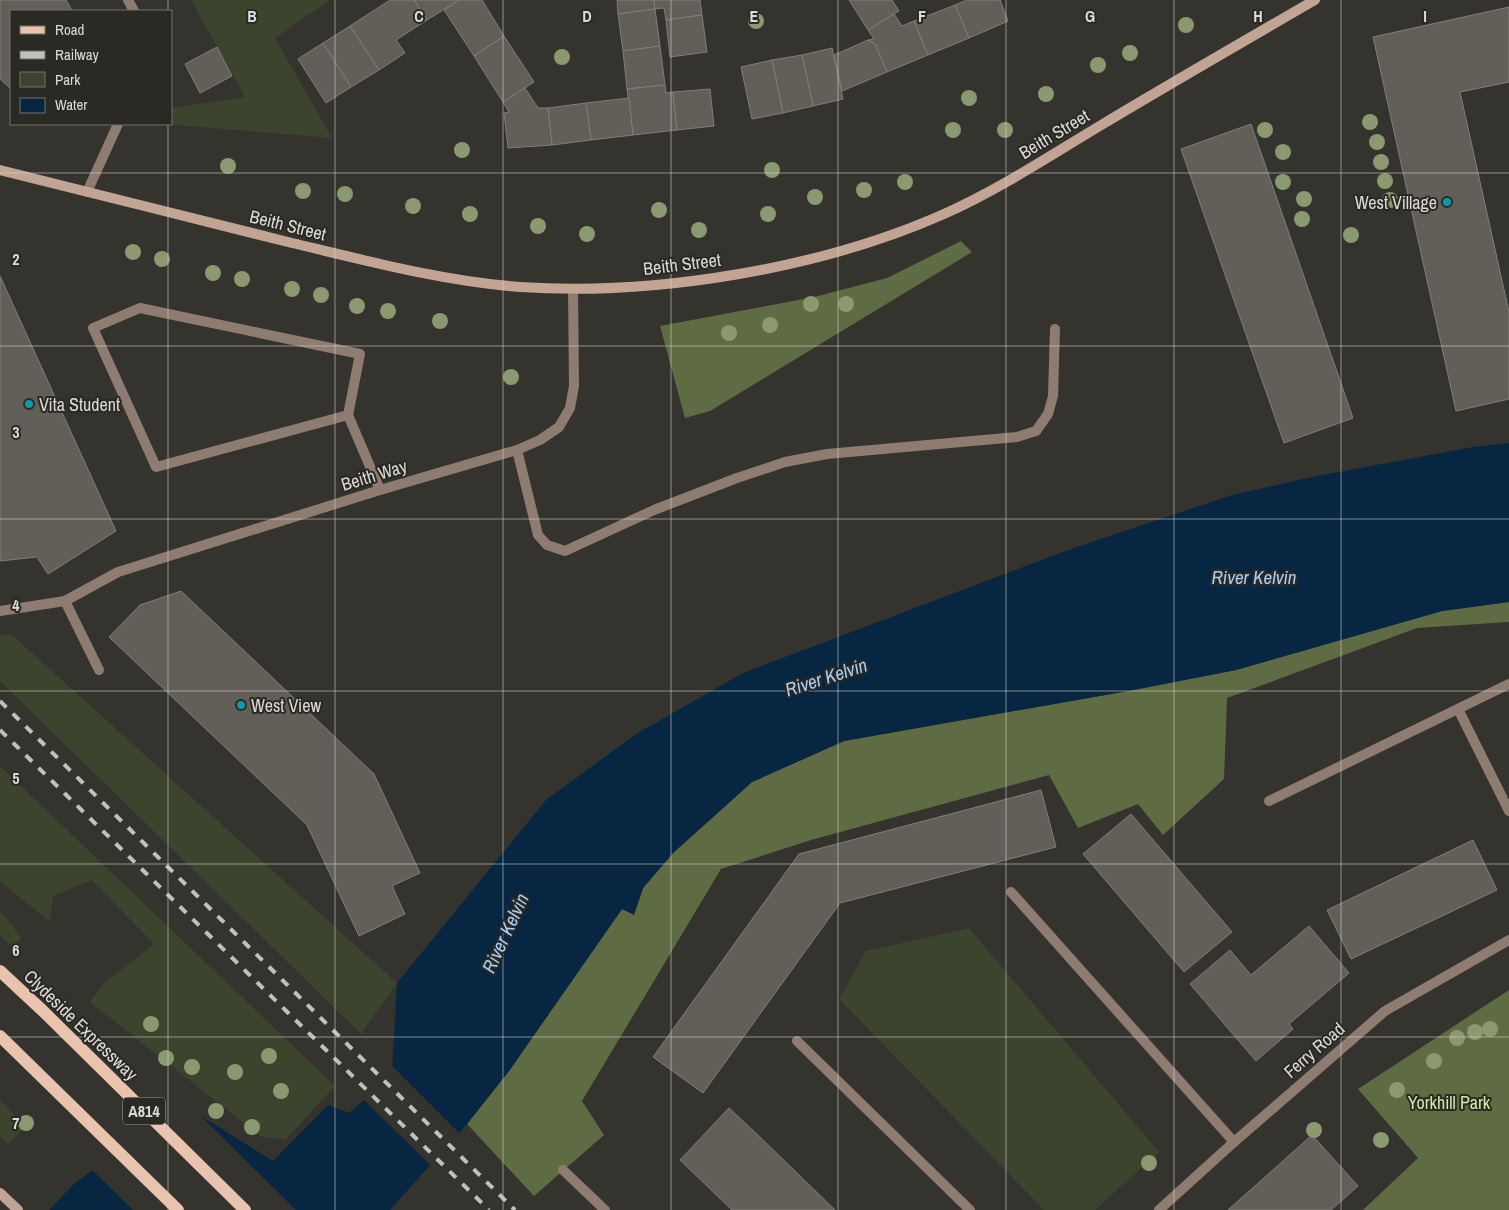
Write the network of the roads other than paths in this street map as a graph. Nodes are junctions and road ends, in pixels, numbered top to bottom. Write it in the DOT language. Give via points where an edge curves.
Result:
graph roads {
  1 [pos="1315,0"];
  2 [pos="118,125"];
  3 [pos="0,170"];
  4 [pos="87,192"];
  5 [pos="573,289"];
  6 [pos="1055,329"];
  7 [pos="348,415"];
  8 [pos="517,450"];
  9 [pos="380,490"];
  10 [pos="65,601"];
  11 [pos="0,611"];
  12 [pos="99,670"];
  13 [pos="1509,684"];
  14 [pos="1458,709"];
  15 [pos="1269,801"];
  16 [pos="1509,811"];
  17 [pos="1011,892"];
  18 [pos="1509,940"];
  19 [pos="0,972"];
  20 [pos="0,1036"];
  21 [pos="796,1041"];
  22 [pos="1234,1142"];
  23 [pos="563,1170"];
  24 [pos="3,1196"];
  25 [pos="18,1210"];
  26 [pos="178,1210"];
  27 [pos="245,1210"];
  28 [pos="605,1210"];
  29 [pos="970,1210"];
  30 [pos="1159,1210"];
  1 -- 5 [label="main road, Beith Street" via="982,196 899,232 828,254 757,270 652,285"];
  2 -- 4 [label="street"];
  3 -- 4 [label="main road, Beith Street"];
  4 -- 5 [label="main road, Beith Street" via="375,263 466,280"];
  5 -- 8 [label="street, Beith Way" via="574,386 570,408 559,427"];
  6 -- 8 [label="street" via="1053,396 1048,414 1036,431 1017,437 827,454 785,462 654,510 565,551 547,545 538,536"];
  7 -- 7 [label="street" via="156,468 93,328 140,308 360,354"];
  7 -- 9 [label="street"];
  8 -- 9 [label="street, Beith Way"];
  9 -- 10 [label="street, Beith Way" via="118,572"];
  10 -- 11 [label="street, Beith Way"];
  10 -- 12 [label="street"];
  13 -- 14 [label="street"];
  14 -- 15 [label="street"];
  14 -- 16 [label="street"];
  17 -- 22 [label="street"];
  18 -- 22 [label="street, Ferry Road" via="1385,1010"];
  19 -- 27 [label="main road, Clydeside Expressway / A814"];
  20 -- 26 [label="main road, A814"];
  21 -- 29 [label="street"];
  22 -- 30 [label="street, Ferry Road"];
  23 -- 28 [label="street"];
  24 -- 25 [label="main road"];
}
